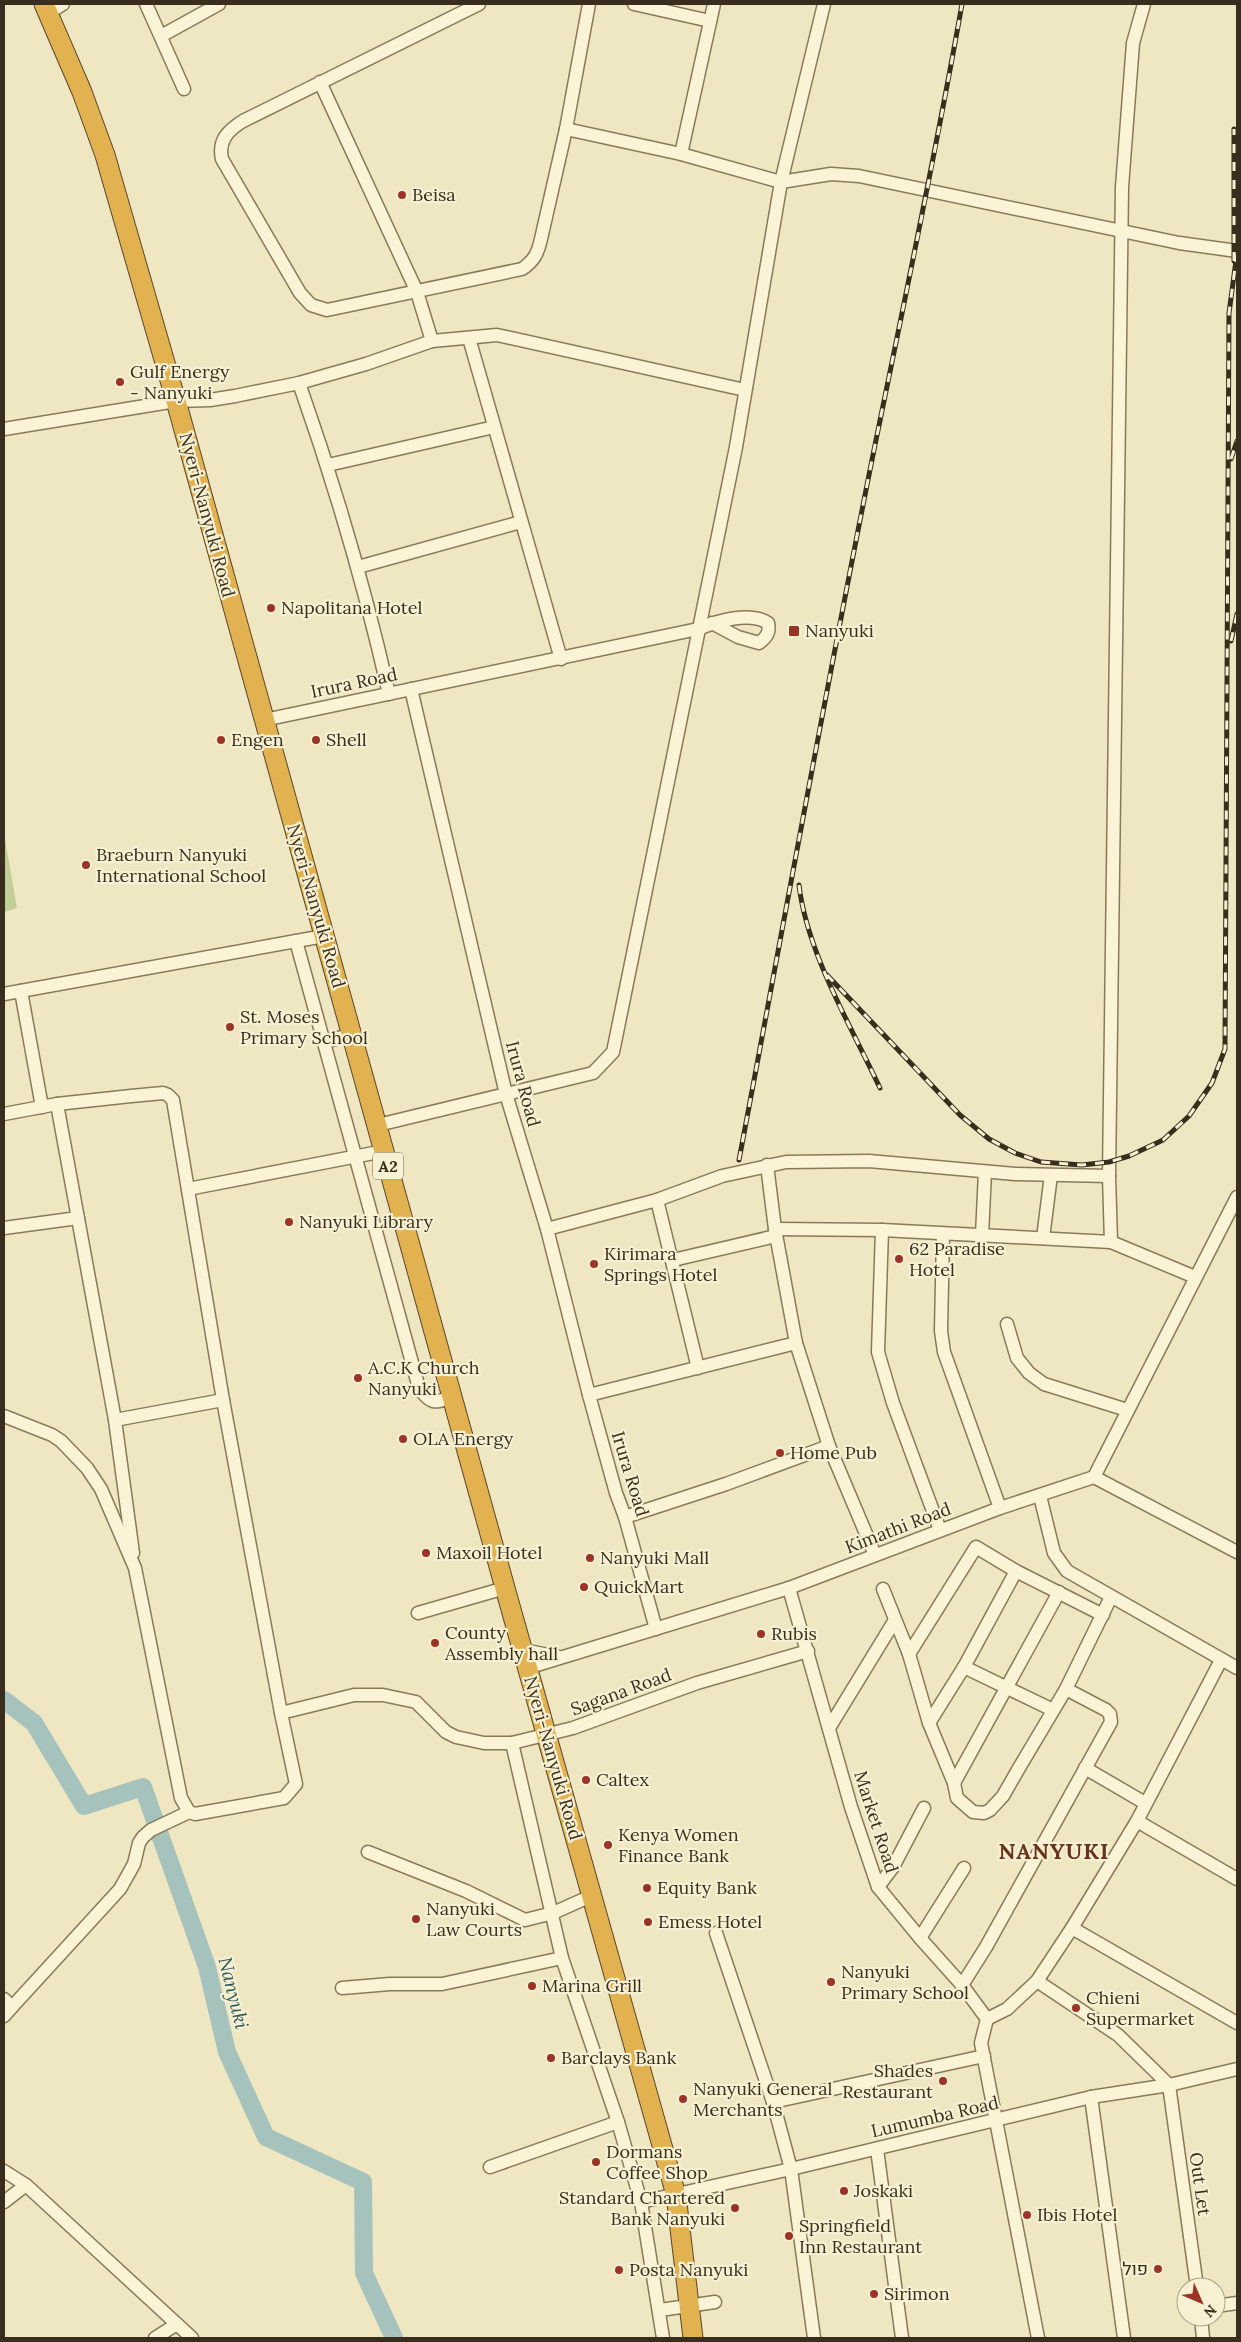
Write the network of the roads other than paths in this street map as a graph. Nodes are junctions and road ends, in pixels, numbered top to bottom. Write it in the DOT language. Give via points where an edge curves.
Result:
graph roads {
  1 [pos="146,4"];
  2 [pos="219,4"];
  3 [pos="479,4"];
  4 [pos="589,4"];
  5 [pos="634,4"];
  6 [pos="714,4"];
  7 [pos="824,4"];
  8 [pos="1144,4"];
  9 [pos="52,7"];
  10 [pos="710,21"];
  11 [pos="162,36"];
  12 [pos="320,82"];
  13 [pos="184,89"];
  14 [pos="566,130"];
  15 [pos="681,154"];
  16 [pos="781,182"];
  17 [pos="1121,229"];
  18 [pos="1237,251"];
  19 [pos="418,292"];
  20 [pos="469,338"];
  21 [pos="432,341"];
  22 [pos="299,382"];
  23 [pos="745,390"];
  24 [pos="176,401"];
  25 [pos="494,427"];
  26 [pos="4,429"];
  27 [pos="328,465"];
  28 [pos="521,522"];
  29 [pos="358,567"];
  30 [pos="712,623"];
  31 [pos="698,629"];
  32 [pos="561,659"];
  33 [pos="411,689"];
  34 [pos="389,694"];
  35 [pos="264,720"];
  36 [pos="324,936"];
  37 [pos="296,941"];
  38 [pos="21,991"];
  39 [pos="4,994"];
  40 [pos="352,1034"];
  41 [pos="326,1042"];
  42 [pos="506,1094"];
  43 [pos="57,1104"];
  44 [pos="42,1107"];
  45 [pos="4,1114"];
  46 [pos="378,1125"];
  47 [pos="384,1151"];
  48 [pos="356,1156"];
  49 [pos="767,1165"];
  50 [pos="985,1172"];
  51 [pos="1051,1175"];
  52 [pos="1109,1176"];
  53 [pos="188,1188"];
  54 [pos="1237,1197"];
  55 [pos="657,1200"];
  56 [pos="78,1218"];
  57 [pos="1225,1221"];
  58 [pos="1237,1227"];
  59 [pos="4,1228"];
  60 [pos="547,1229"];
  61 [pos="882,1230"];
  62 [pos="776,1233"];
  63 [pos="942,1234"];
  64 [pos="982,1235"];
  65 [pos="1043,1238"];
  66 [pos="1111,1242"];
  67 [pos="673,1260"];
  68 [pos="1195,1277"];
  69 [pos="1007,1324"];
  70 [pos="796,1343"];
  71 [pos="698,1368"];
  72 [pos="588,1395"];
  73 [pos="453,1397"];
  74 [pos="223,1400"];
  75 [pos="1127,1410"];
  76 [pos="4,1416"];
  77 [pos="115,1420"];
  78 [pos="829,1446"];
  79 [pos="1094,1477"];
  80 [pos="1040,1496"];
  81 [pos="1000,1508"];
  82 [pos="625,1517"];
  83 [pos="940,1530"];
  84 [pos="1237,1552"];
  85 [pos="875,1555"];
  86 [pos="136,1568"];
  87 [pos="1016,1571"];
  88 [pos="505,1588"];
  89 [pos="789,1588"];
  90 [pos="883,1589"];
  91 [pos="1059,1592"];
  92 [pos="1111,1597"];
  93 [pos="418,1613"];
  94 [pos="1103,1615"];
  95 [pos="895,1620"];
  96 [pos="656,1629"];
  97 [pos="808,1651"];
  98 [pos="909,1654"];
  99 [pos="559,1657"];
  100 [pos="525,1659"];
  101 [pos="1221,1660"];
  102 [pos="964,1667"];
  103 [pos="1237,1668"];
  104 [pos="1006,1686"];
  105 [pos="1066,1689"];
  106 [pos="1053,1710"];
  107 [pos="281,1713"];
  108 [pos="929,1723"];
  109 [pos="829,1728"];
  110 [pos="547,1735"];
  111 [pos="512,1743"];
  112 [pos="1085,1768"];
  113 [pos="954,1783"];
  114 [pos="1145,1803"];
  115 [pos="924,1808"];
  116 [pos="190,1812"];
  117 [pos="1137,1821"];
  118 [pos="368,1852"];
  119 [pos="964,1868"];
  120 [pos="1237,1879"];
  121 [pos="878,1887"];
  122 [pos="591,1896"];
  123 [pos="552,1913"];
  124 [pos="1072,1928"];
  125 [pos="716,1934"];
  126 [pos="920,1938"];
  127 [pos="562,1958"];
  128 [pos="1037,1981"];
  129 [pos="962,1985"];
  130 [pos="342,1988"];
  131 [pos="7,2007"];
  132 [pos="987,2019"];
  133 [pos="1237,2023"];
  134 [pos="984,2056"];
  135 [pos="1237,2069"];
  136 [pos="1169,2085"];
  137 [pos="1091,2098"];
  138 [pos="773,2102"];
  139 [pos="996,2121"];
  140 [pos="618,2122"];
  141 [pos="876,2149"];
  142 [pos="490,2167"];
  143 [pos="791,2169"];
  144 [pos="4,2170"];
  145 [pos="26,2185"];
  146 [pos="676,2195"];
  147 [pos="4,2202"];
  148 [pos="641,2202"];
  149 [pos="1196,2277"];
  150 [pos="715,2302"];
  151 [pos="688,2304"];
  152 [pos="660,2310"];
  153 [pos="177,2324"];
  154 [pos="155,2338"];
  155 [pos="192,2338"];
  156 [pos="663,2338"];
  157 [pos="693,2338"];
  158 [pos="814,2338"];
  159 [pos="902,2338"];
  160 [pos="1038,2338"];
  161 [pos="1124,2338"];
  1 -- 11 [label="street"];
  2 -- 11 [label="street"];
  3 -- 12 [label="street"];
  4 -- 14 [label="street"];
  5 -- 10 [label="street"];
  6 -- 10 [label="street"];
  7 -- 16 [label="street"];
  8 -- 17 [label="street" via="1133,43"];
  9 -- 24 [label="highway, Nyeri-Nanyuki Road / A2" via="105,155"];
  10 -- 15 [label="street"];
  11 -- 13 [label="street"];
  12 -- 19 [label="street"];
  12 -- 19 [label="street" via="234,126 222,139 222,160 300,293 311,305 327,310"];
  14 -- 15 [label="street"];
  14 -- 19 [label="street" via="538,251 530,264 522,269"];
  15 -- 16 [label="street"];
  16 -- 17 [label="street" via="831,174 859,176"];
  16 -- 23 [label="street"];
  17 -- 18 [label="street" via="1179,243"];
  17 -- 52 [label="street"];
  19 -- 21 [label="street"];
  20 -- 21 [label="street"];
  20 -- 23 [label="street" via="497,335"];
  20 -- 25 [label="street"];
  21 -- 22 [label="street" via="366,364"];
  22 -- 24 [label="street" via="210,400"];
  22 -- 27 [label="street"];
  23 -- 31 [label="street"];
  24 -- 26 [label="street"];
  24 -- 35 [label="highway, Nyeri-Nanyuki Road / A2"];
  25 -- 27 [label="street"];
  25 -- 28 [label="street"];
  27 -- 29 [label="street"];
  28 -- 29 [label="street"];
  28 -- 32 [label="street"];
  29 -- 34 [label="street"];
  30 -- 31 [label="street"];
  31 -- 32 [label="street"];
  31 -- 42 [label="street" via="613,1052 593,1073"];
  32 -- 33 [label="street"];
  33 -- 34 [label="street, Irura Road"];
  33 -- 42 [label="street, Irura Road"];
  34 -- 35 [label="street, Irura Road"];
  35 -- 36 [label="highway, Nyeri-Nanyuki Road / A2"];
  36 -- 37 [label="street"];
  36 -- 40 [label="highway, Nyeri-Nanyuki Road / A2"];
  37 -- 38 [label="street"];
  37 -- 41 [label="street"];
  38 -- 39 [label="street"];
  38 -- 44 [label="street"];
  40 -- 41 [label="street"];
  40 -- 46 [label="highway, Nyeri-Nanyuki Road / A2"];
  41 -- 48 [label="street"];
  42 -- 46 [label="street"];
  42 -- 60 [label="street, Irura Road"];
  43 -- 44 [label="street"];
  43 -- 53 [label="street" via="168,1094 175,1108"];
  43 -- 56 [label="street"];
  44 -- 45 [label="street"];
  46 -- 47 [label="highway, Nyeri-Nanyuki Road / A2"];
  47 -- 48 [label="street"];
  47 -- 73 [label="highway, Nyeri-Nanyuki Road / A2"];
  48 -- 53 [label="street"];
  48 -- 73 [label="street" via="419,1388 434,1403"];
  49 -- 50 [label="street" via="869,1161"];
  49 -- 55 [label="street" via="722,1176"];
  49 -- 62 [label="street"];
  50 -- 51 [label="street"];
  50 -- 64 [label="street"];
  51 -- 52 [label="street"];
  51 -- 65 [label="street"];
  52 -- 66 [label="street"];
  53 -- 74 [label="street"];
  54 -- 57 [label="street"];
  55 -- 60 [label="street"];
  55 -- 67 [label="street"];
  56 -- 59 [label="street"];
  56 -- 77 [label="street"];
  57 -- 58 [label="street"];
  57 -- 68 [label="street"];
  60 -- 72 [label="street, Irura Road"];
  61 -- 62 [label="street"];
  61 -- 63 [label="street"];
  61 -- 83 [label="street" via="878,1352 893,1403"];
  62 -- 67 [label="street"];
  62 -- 70 [label="street"];
  63 -- 64 [label="street"];
  63 -- 81 [label="street" via="941,1331 944,1352"];
  64 -- 65 [label="street"];
  65 -- 66 [label="street"];
  66 -- 68 [label="street"];
  67 -- 71 [label="street"];
  68 -- 75 [label="street"];
  69 -- 75 [label="street" via="1017,1358 1044,1384"];
  70 -- 71 [label="street"];
  70 -- 78 [label="street"];
  71 -- 72 [label="street"];
  72 -- 82 [label="street, Irura Road"];
  73 -- 88 [label="highway, Nyeri-Nanyuki Road / A2"];
  74 -- 77 [label="street"];
  74 -- 107 [label="street"];
  75 -- 79 [label="street"];
  76 -- 86 [label="street" via="52,1435 70,1449 101,1489"];
  77 -- 86 [label="street"];
  78 -- 82 [label="street"];
  78 -- 85 [label="street"];
  79 -- 80 [label="street, Kimathi Road"];
  79 -- 84 [label="street"];
  80 -- 81 [label="street, Kimathi Road"];
  80 -- 92 [label="street" via="1054,1553 1061,1564 1074,1577"];
  81 -- 83 [label="street, Kimathi Road"];
  82 -- 96 [label="street, Irura Road"];
  83 -- 85 [label="street, Kimathi Road"];
  85 -- 89 [label="street, Kimathi Road"];
  86 -- 116 [label="street" via="181,1798"];
  87 -- 91 [label="street"];
  87 -- 98 [label="street" via="974,1548"];
  87 -- 102 [label="street"];
  88 -- 93 [label="street"];
  88 -- 100 [label="highway, Nyeri-Nanyuki Road / A2"];
  89 -- 96 [label="street, Kimathi Road"];
  89 -- 97 [label="street, Market Road"];
  90 -- 95 [label="street"];
  91 -- 94 [label="street"];
  91 -- 104 [label="street"];
  92 -- 94 [label="street"];
  92 -- 101 [label="street"];
  94 -- 105 [label="street"];
  95 -- 98 [label="street"];
  95 -- 109 [label="street"];
  96 -- 99 [label="street, Kimathi Road"];
  97 -- 109 [label="street, Market Road"];
  97 -- 110 [label="street, Sagana Road" via="696,1683"];
  98 -- 108 [label="street"];
  99 -- 100 [label="street, Kimathi Road"];
  99 -- 100 [label="street, Kimathi Road"];
  100 -- 110 [label="highway, Nyeri-Nanyuki Road / A2"];
  101 -- 103 [label="street"];
  101 -- 114 [label="street"];
  102 -- 104 [label="street"];
  102 -- 108 [label="street"];
  104 -- 106 [label="street"];
  104 -- 113 [label="street"];
  105 -- 106 [label="street"];
  105 -- 112 [label="street" via="1106,1710 1111,1718"];
  106 -- 113 [label="street" via="1003,1796 990,1810 973,1812 966,1807 957,1798"];
  107 -- 111 [label="street, Sagana Road" via="354,1695 383,1695 416,1702 446,1732 456,1737 484,1743"];
  107 -- 116 [label="street" via="296,1784 289,1794 284,1798 195,1814"];
  108 -- 113 [label="street"];
  109 -- 121 [label="street, Market Road"];
  110 -- 111 [label="street, Sagana Road"];
  110 -- 122 [label="highway, Nyeri-Nanyuki Road / A2"];
  111 -- 123 [label="street"];
  112 -- 114 [label="street"];
  112 -- 129 [label="street"];
  114 -- 117 [label="street"];
  115 -- 121 [label="street" via="893,1867"];
  116 -- 131 [label="street" via="151,1830 138,1843 134,1864 120,1889"];
  117 -- 120 [label="street"];
  117 -- 124 [label="street"];
  118 -- 123 [label="street" via="466,1891 525,1920"];
  119 -- 126 [label="street"];
  121 -- 126 [label="street, Market Road"];
  122 -- 123 [label="street"];
  122 -- 146 [label="highway, Nyeri-Nanyuki Road / A2"];
  123 -- 127 [label="street"];
  124 -- 128 [label="street"];
  124 -- 133 [label="street"];
  125 -- 138 [label="street"];
  126 -- 129 [label="street, Market Road"];
  127 -- 130 [label="street" via="442,1984"];
  127 -- 140 [label="street"];
  128 -- 132 [label="street" via="1007,2009"];
  128 -- 136 [label="street" via="1118,2035"];
  129 -- 132 [label="street, Market Road"];
  132 -- 134 [label="street" via="981,2043"];
  134 -- 138 [label="street"];
  134 -- 139 [label="street"];
  135 -- 136 [label="street, Lumumba Road"];
  136 -- 137 [label="street, Lumumba Road"];
  136 -- 149 [label="street, Out Let"];
  137 -- 139 [label="street, Lumumba Road"];
  137 -- 161 [label="street"];
  138 -- 143 [label="street"];
  139 -- 141 [label="street, Lumumba Road"];
  139 -- 160 [label="street"];
  140 -- 142 [label="street"];
  140 -- 148 [label="street"];
  141 -- 143 [label="street, Lumumba Road"];
  141 -- 159 [label="street"];
  143 -- 146 [label="street, Lumumba Road"];
  143 -- 158 [label="street"];
  144 -- 145 [label="street"];
  145 -- 147 [label="street"];
  145 -- 153 [label="street"];
  146 -- 148 [label="street, Lumumba Road"];
  146 -- 151 [label="highway, Nyeri-Nanyuki Road / A2"];
  148 -- 152 [label="street"];
  150 -- 151 [label="street"];
  151 -- 152 [label="street"];
  151 -- 157 [label="highway, Nyeri-Nanyuki Road / A2"];
  152 -- 156 [label="street"];
  153 -- 154 [label="street"];
  153 -- 155 [label="street"];
}
